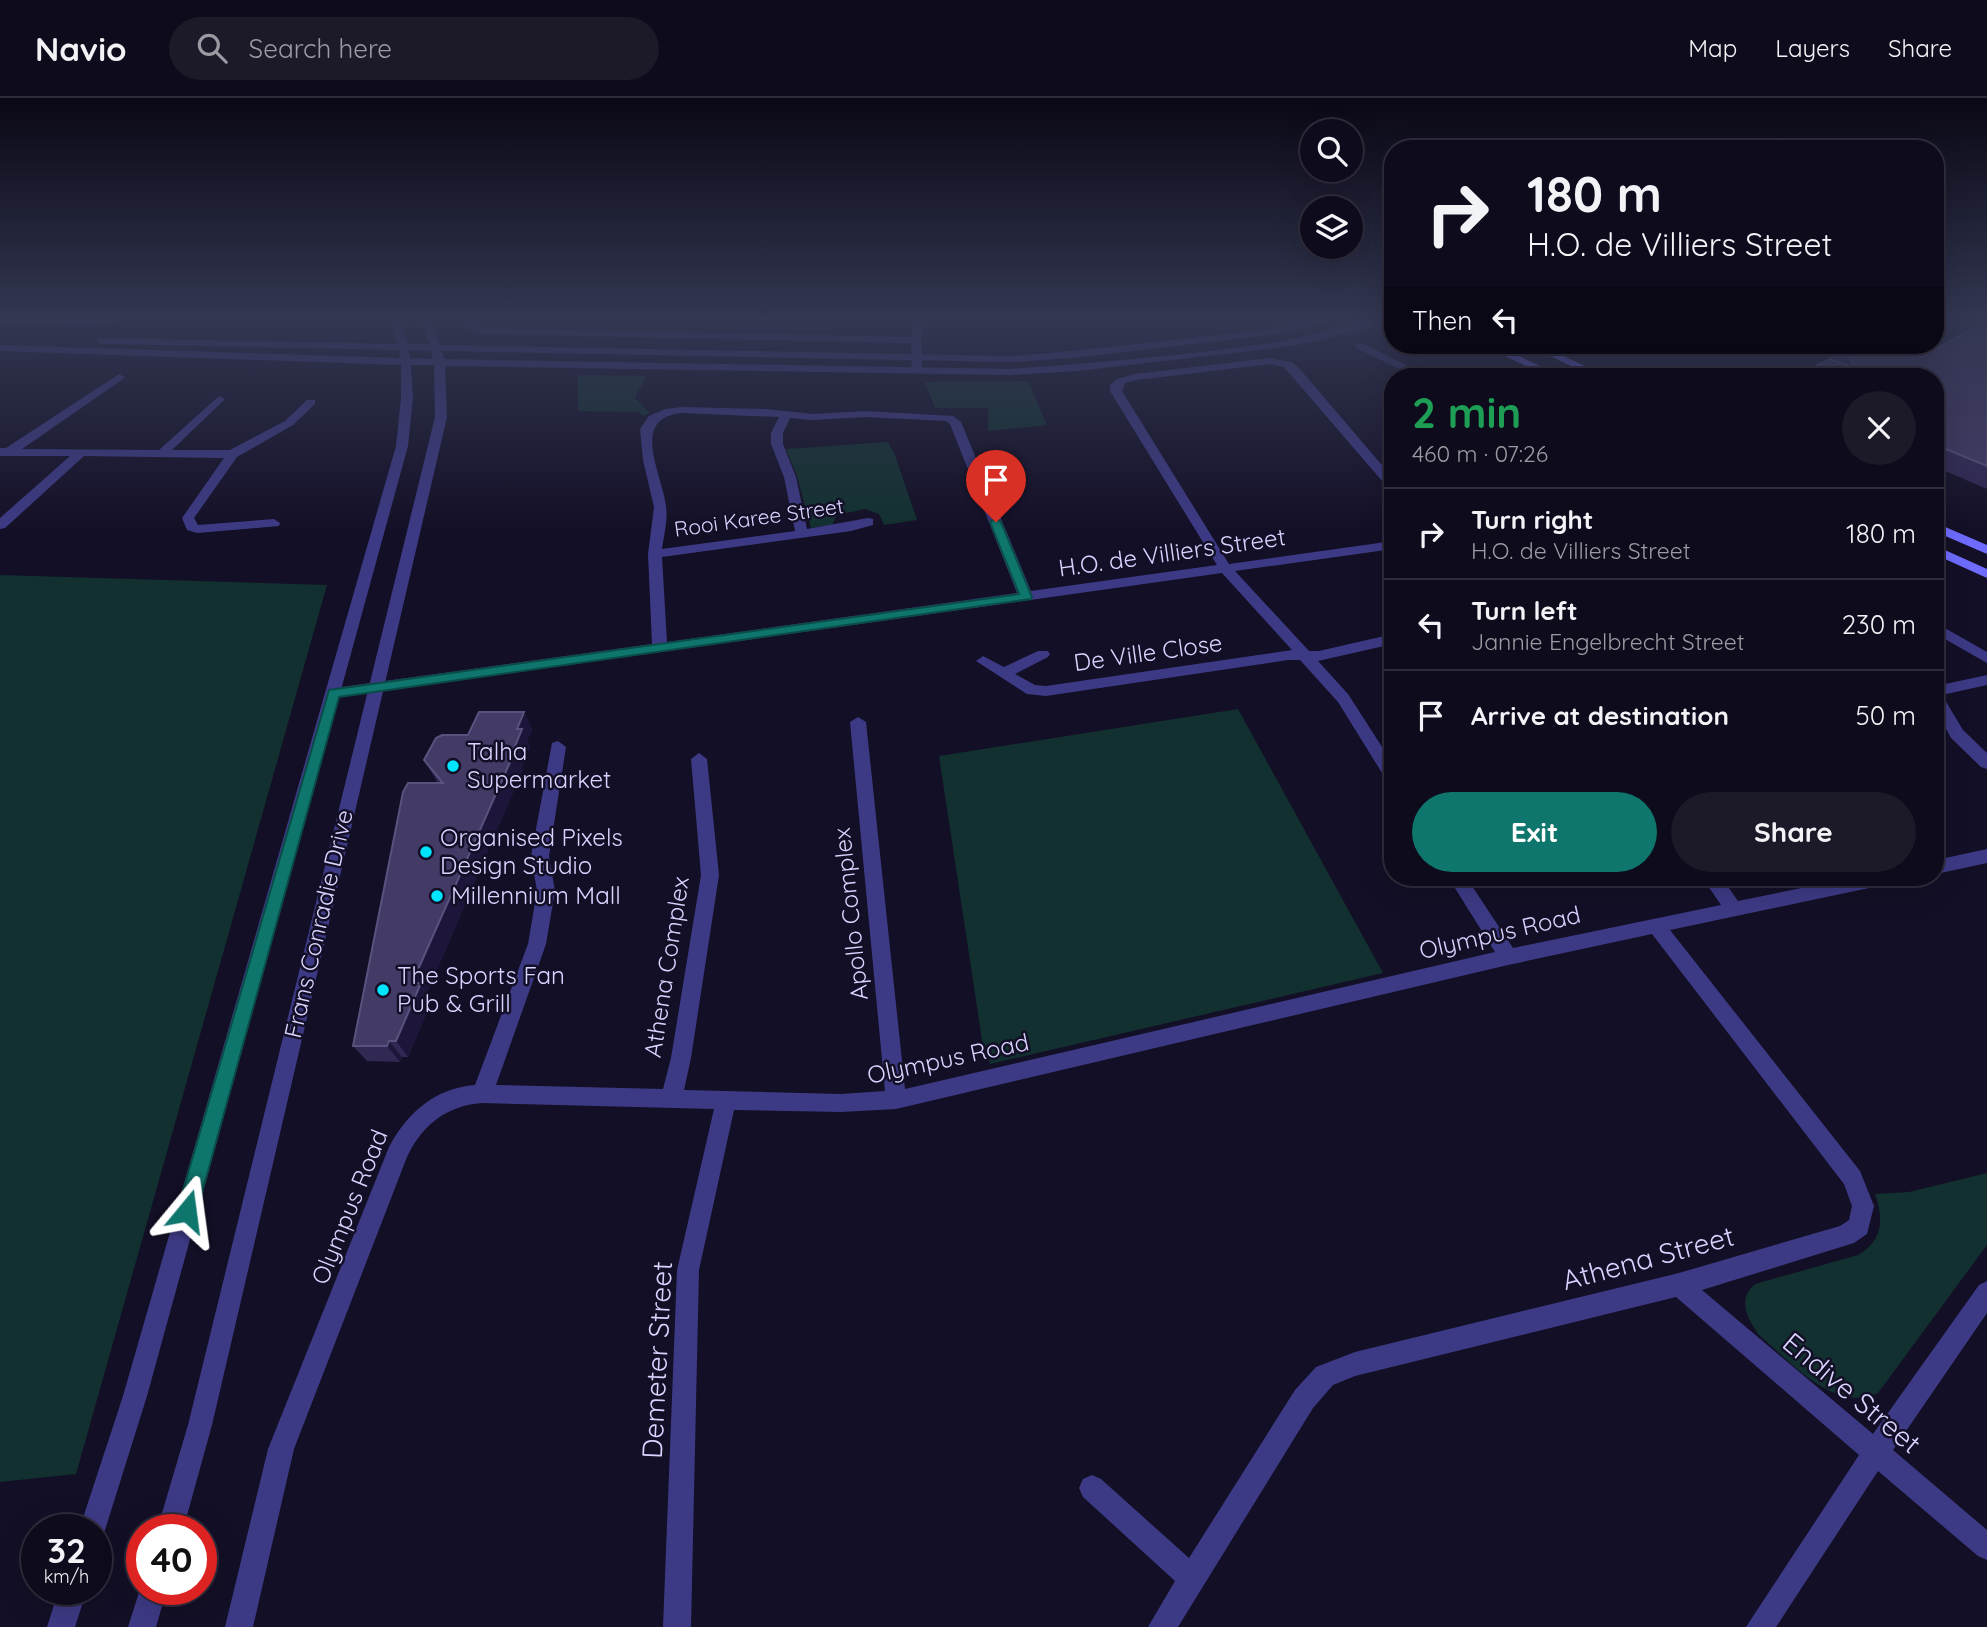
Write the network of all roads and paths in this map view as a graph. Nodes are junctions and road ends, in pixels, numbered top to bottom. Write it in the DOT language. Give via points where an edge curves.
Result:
graph roads {
  1 [pos="100,389"];
  2 [pos="407,389"];
  3 [pos="442,389"];
  4 [pos="1116,389"];
  5 [pos="1311,389"];
  6 [pos="219,399"];
  7 [pos="311,402"];
  8 [pos="785,416"];
  9 [pos="5,452"];
  10 [pos="81,453"];
  11 [pos="162,454"];
  12 [pos="233,454"];
  13 [pos="1384,475"];
  14 [pos="868,522"];
  15 [pos="274,523"];
  16 [pos="0,524"];
  17 [pos="1944,531"];
  18 [pos="803,534"];
  19 [pos="1384,546"];
  20 [pos="1987,550"];
  21 [pos="655,554"];
  22 [pos="1944,554"];
  23 [pos="1226,569"];
  24 [pos="1987,573"];
  25 [pos="1026,597"];
  26 [pos="1944,633"];
  27 [pos="1384,641"];
  28 [pos="660,648"];
  29 [pos="1044,654"];
  30 [pos="1304,655"];
  31 [pos="1987,658"];
  32 [pos="982,661"];
  33 [pos="1004,673"];
  34 [pos="1984,685"];
  35 [pos="376,687"];
  36 [pos="1944,690"];
  37 [pos="334,693"];
  38 [pos="1944,712"];
  39 [pos="858,722"];
  40 [pos="558,747"];
  41 [pos="699,759"];
  42 [pos="1384,763"];
  43 [pos="1987,763"];
  44 [pos="1987,856"];
  45 [pos="1944,865"];
  46 [pos="1463,886"];
  47 [pos="1717,886"];
  48 [pos="1845,886"];
  49 [pos="1734,909"];
  50 [pos="1655,925"];
  51 [pos="1508,957"];
  52 [pos="482,1094"];
  53 [pos="671,1099"];
  54 [pos="726,1100"];
  55 [pos="896,1100"];
  56 [pos="1679,1284"];
  57 [pos="1987,1293"];
  58 [pos="1876,1452"];
  59 [pos="1092,1488"];
  60 [pos="97,1514"];
  61 [pos="175,1514"];
  62 [pos="1987,1546"];
  63 [pos="1192,1578"];
  64 [pos="68,1605"];
  65 [pos="148,1605"];
  66 [pos="61,1627"];
  67 [pos="142,1627"];
  68 [pos="239,1627"];
  69 [pos="677,1627"];
  70 [pos="1162,1627"];
  71 [pos="1760,1627"];
  1 -- 9 [label="street"];
  2 -- 37 [label="street, Frans Conradie Drive" via="402,446"];
  3 -- 35 [label="street, Frans Conradie Drive" via="441,417"];
  4 -- 23 [label="street"];
  5 -- 13 [label="street"];
  6 -- 11 [label="street"];
  7 -- 12 [label="street" via="289,423"];
  8 -- 18 [label="street" via="777,444"];
  8 -- 21 [label="street" via="676,410 649,421 649,460 660,507"];
  8 -- 25 [label="street" via="940,416 955,422"];
  9 -- 10 [label="street"];
  10 -- 11 [label="street"];
  10 -- 16 [label="street"];
  11 -- 12 [label="street"];
  12 -- 15 [label="street" via="194,507 189,524 209,529"];
  14 -- 18 [label="street, Rooi Karee Street"];
  17 -- 20 [label="main road"];
  18 -- 21 [label="street, Rooi Karee Street"];
  19 -- 23 [label="street, H.O. de Villiers Street"];
  21 -- 28 [label="street"];
  22 -- 24 [label="main road"];
  23 -- 25 [label="street, H.O. de Villiers Street"];
  23 -- 30 [label="street"];
  25 -- 28 [label="street, H.O. de Villiers Street"];
  26 -- 31 [label="street"];
  27 -- 30 [label="street, De Ville Close" via="1319,656"];
  28 -- 35 [label="street, H.O. de Villiers Street"];
  29 -- 33 [label="street, De Ville Close"];
  30 -- 33 [label="street, De Ville Close" via="1046,691 1032,690"];
  30 -- 42 [label="street" via="1343,698"];
  32 -- 33 [label="street, De Ville Close"];
  34 -- 36 [label="street"];
  35 -- 37 [label="street, H.O. de Villiers Street"];
  35 -- 61 [label="street, Frans Conradie Drive" via="200,1425"];
  37 -- 60 [label="street, Frans Conradie Drive"];
  38 -- 43 [label="street" via="1957,734"];
  39 -- 55 [label="street, Apollo Complex"];
  40 -- 52 [label="street" via="540,856 546,891 537,944"];
  41 -- 53 [label="street, Athena Complex" via="710,875"];
  44 -- 45 [label="street"];
  46 -- 51 [label="street"];
  47 -- 49 [label="street"];
  48 -- 49 [label="street, Olympus Road"];
  49 -- 50 [label="street, Olympus Road"];
  50 -- 51 [label="street, Olympus Road"];
  50 -- 56 [label="street, Athena Street" via="1852,1178 1863,1206 1859,1226 1846,1235"];
  51 -- 55 [label="street, Olympus Road"];
  52 -- 53 [label="street, Olympus Road"];
  52 -- 68 [label="street, Olympus Road" via="459,1096 436,1106 403,1140 281,1449"];
  53 -- 54 [label="street, Olympus Road"];
  54 -- 55 [label="street, Olympus Road" via="869,1104"];
  54 -- 69 [label="street, Demeter Street" via="688,1270"];
  56 -- 58 [label="street, Endive Street"];
  56 -- 63 [label="street, Athena Street" via="1355,1364 1325,1376 1304,1399"];
  57 -- 58 [label="street"];
  58 -- 62 [label="street, Endive Street"];
  58 -- 71 [label="street"];
  59 -- 63 [label="street"];
  63 -- 70 [label="street, Athena Street"];
  64 -- 66 [label="street"];
  65 -- 67 [label="street"];
}
